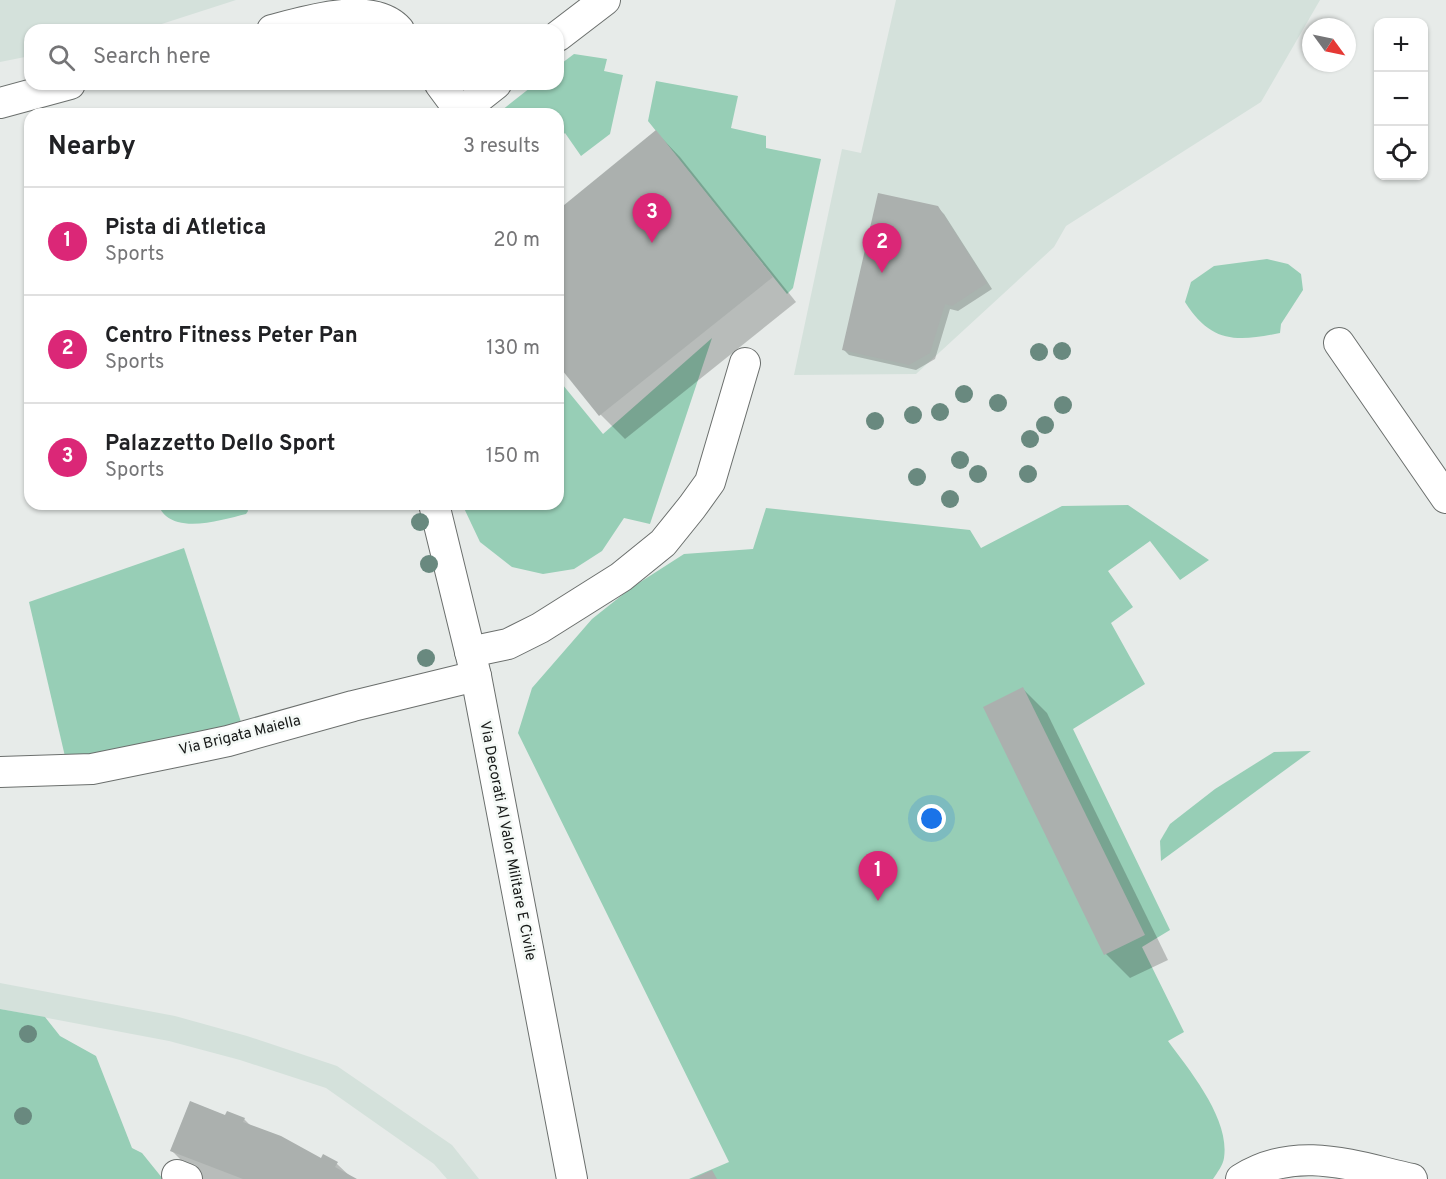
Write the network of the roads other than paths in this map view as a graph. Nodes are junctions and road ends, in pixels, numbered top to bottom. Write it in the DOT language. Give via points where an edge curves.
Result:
graph roads {
  1 [pos="605,0"];
  2 [pos="294,24"];
  3 [pos="395,24"];
  4 [pos="564,31"];
  5 [pos="48,90"];
  6 [pos="444,90"];
  7 [pos="488,90"];
  8 [pos="0,103"];
  9 [pos="456,108"];
  10 [pos="465,108"];
  11 [pos="1339,343"];
  12 [pos="745,363"];
  13 [pos="1446,498"];
  14 [pos="435,510"];
  15 [pos="473,664"];
  16 [pos="0,772"];
  17 [pos="572,1179"];
  18 [pos="1241,1179"];
  19 [pos="1412,1179"];
  1 -- 4 [label="street"];
  2 -- 3 [label="street" via="327,15 369,12"];
  5 -- 8 [label="street"];
  6 -- 9 [label="street"];
  7 -- 10 [label="street"];
  11 -- 13 [label="street"];
  12 -- 15 [label="street, Via Brigata Maiella" via="710,482 663,543 621,576 540,628"];
  14 -- 15 [label="street, Via Decorati Al Valor Militare E Civile"];
  15 -- 16 [label="street, Via Brigata Maiella" via="206,746 92,769"];
  15 -- 17 [label="street, Via Decorati Al Valor Militare E Civile"];
  18 -- 19 [label="street" via="1281,1161 1324,1159"];
}
